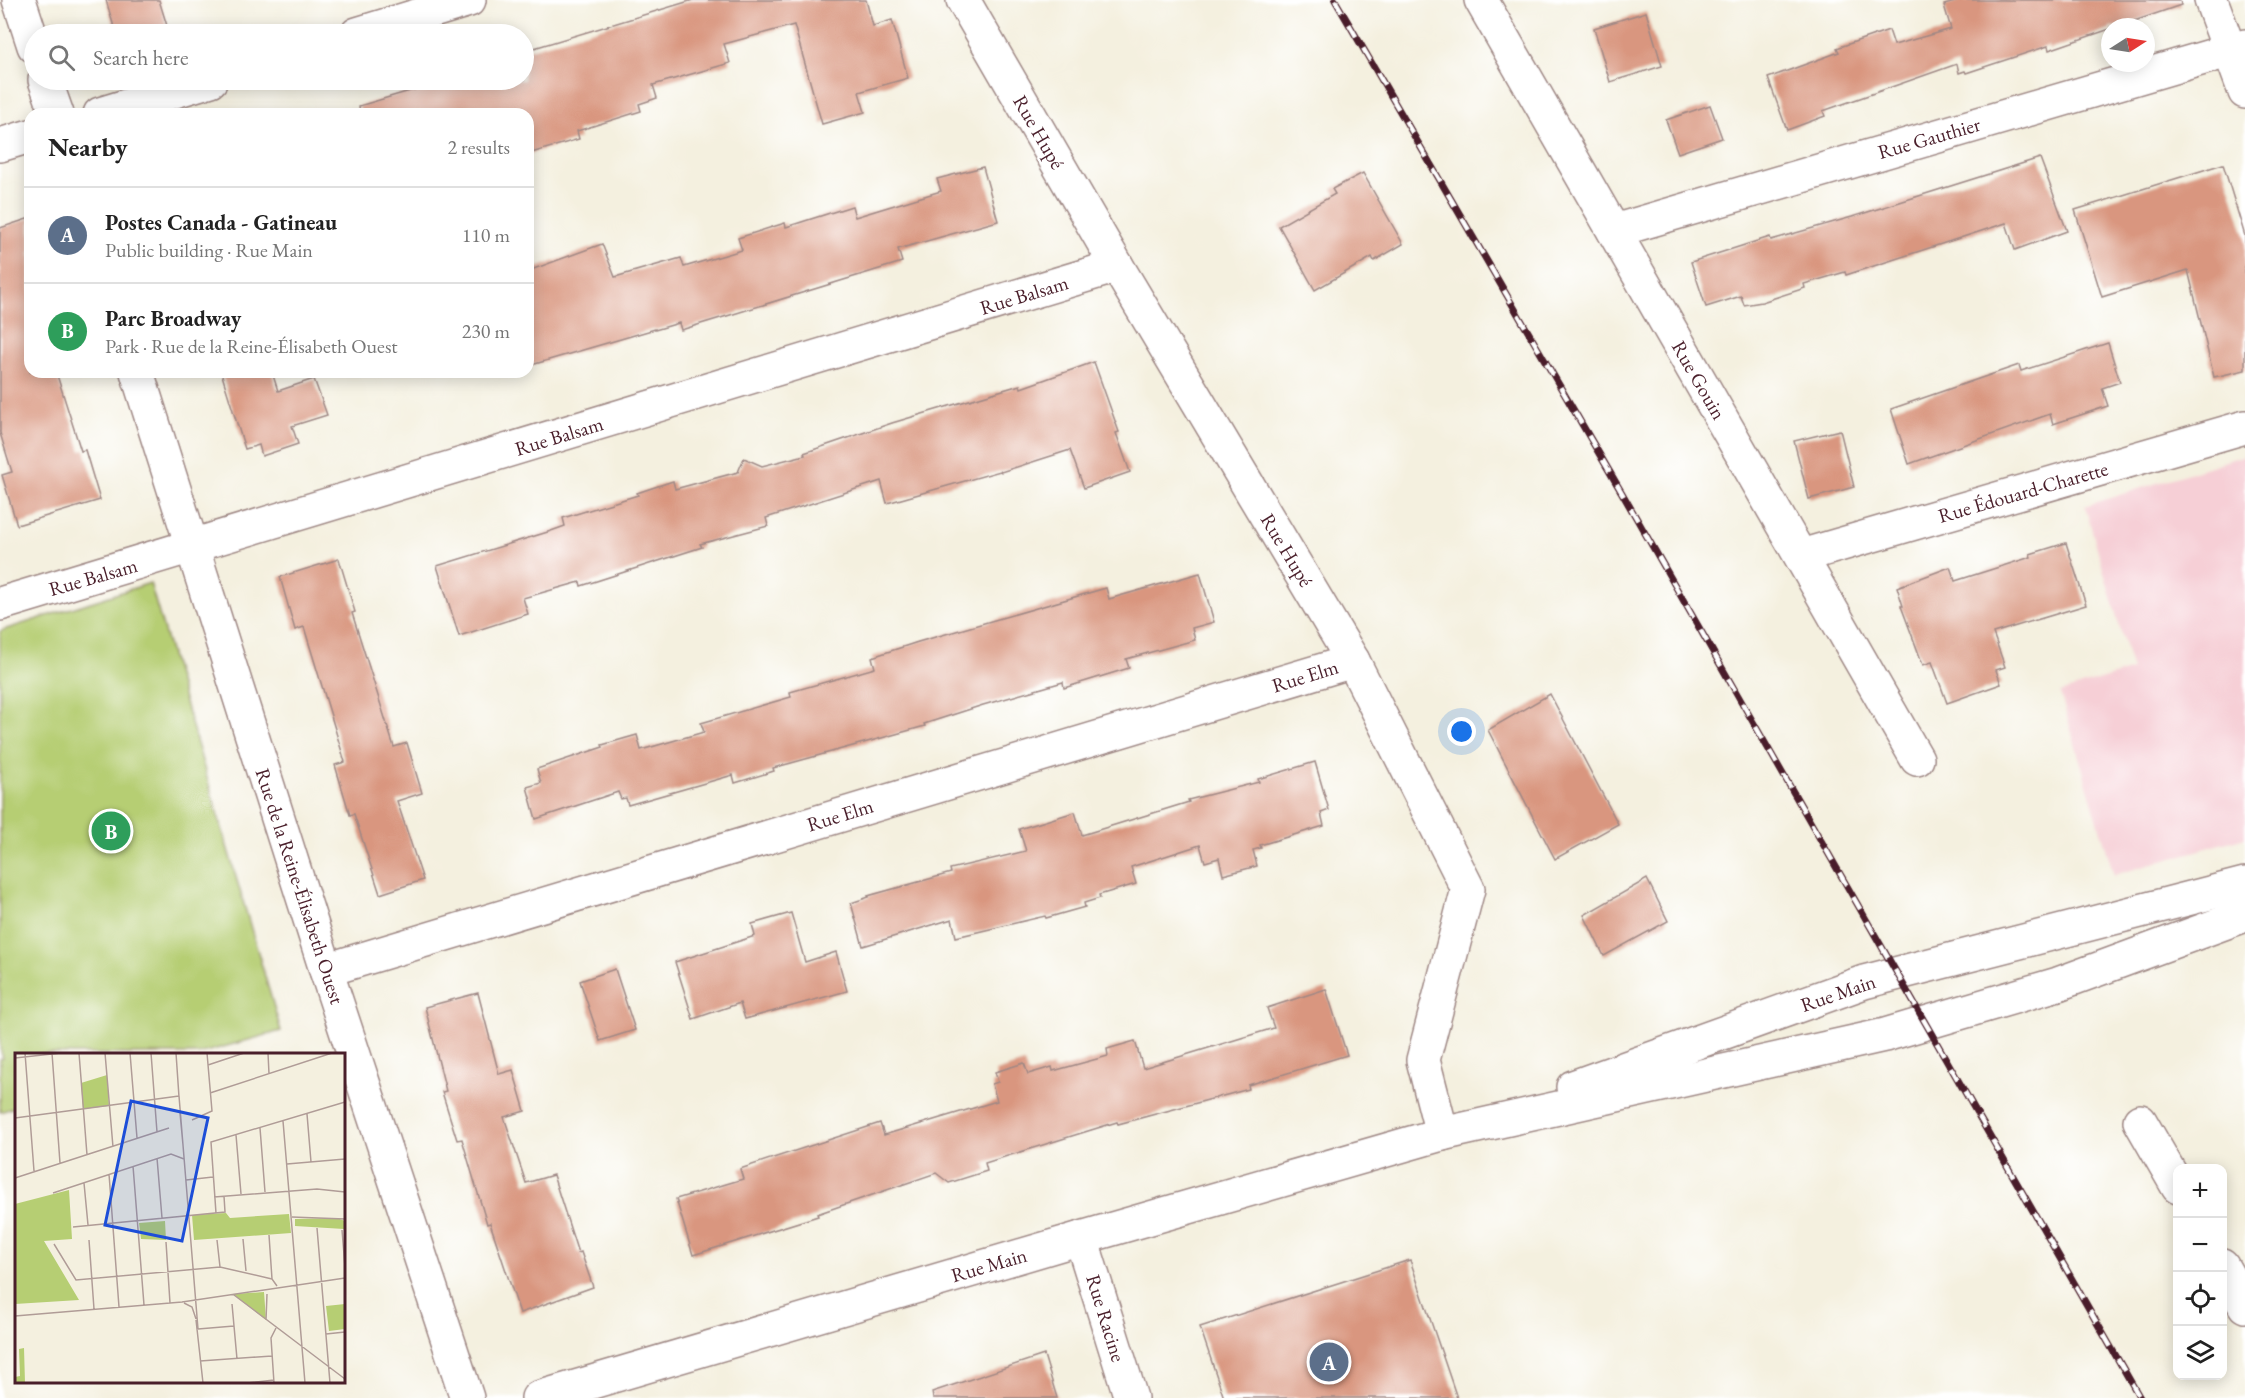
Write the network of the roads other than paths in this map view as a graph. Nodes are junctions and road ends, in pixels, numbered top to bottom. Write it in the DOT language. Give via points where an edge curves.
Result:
graph roads {
  1 [pos="19,0"];
  2 [pos="469,0"];
  3 [pos="963,0"];
  4 [pos="1481,0"];
  5 [pos="2211,0"];
  6 [pos="27,24"];
  7 [pos="390,24"];
  8 [pos="2237,48"];
  9 [pos="49,90"];
  10 [pos="179,90"];
  11 [pos="2245,92"];
  12 [pos="55,108"];
  13 [pos="120,108"];
  14 [pos="24,138"];
  15 [pos="0,145"];
  16 [pos="1614,231"];
  17 [pos="1117,266"];
  18 [pos="139,378"];
  19 [pos="2245,427"];
  20 [pos="192,548"];
  21 [pos="1801,556"];
  22 [pos="0,604"];
  23 [pos="1353,661"];
  24 [pos="1917,759"];
  25 [pos="2245,884"];
  26 [pos="2245,915"];
  27 [pos="326,970"];
  28 [pos="2140,1121"];
  29 [pos="1442,1134"];
  30 [pos="2173,1178"];
  31 [pos="1081,1238"];
  32 [pos="2226,1272"];
  33 [pos="2245,1306"];
  34 [pos="467,1398"];
  35 [pos="538,1398"];
  36 [pos="1131,1398"];
  1 -- 6 [label="street"];
  2 -- 7 [label="street"];
  3 -- 17 [label="street, Rue Hupé"];
  4 -- 16 [label="street, Rue Gouin"];
  5 -- 8 [label="street"];
  8 -- 11 [label="street"];
  8 -- 16 [label="street, Rue Gauthier"];
  9 -- 12 [label="street"];
  10 -- 13 [label="street"];
  14 -- 15 [label="street"];
  16 -- 21 [label="street, Rue Gouin"];
  17 -- 20 [label="street, Rue Balsam"];
  17 -- 23 [label="street, Rue Hupé"];
  18 -- 20 [label="street, Rue de la Reine-Élisabeth Ouest"];
  19 -- 21 [label="street, Rue Édouard-Charette"];
  20 -- 22 [label="street, Rue Balsam"];
  20 -- 27 [label="street, Rue de la Reine-Élisabeth Ouest"];
  21 -- 24 [label="street, Rue Gouin"];
  23 -- 27 [label="street, Rue Elm"];
  23 -- 29 [label="street, Rue Hupé" via="1468,889 1423,1060"];
  25 -- 29 [label="street, Rue Main" via="1864,982"];
  26 -- 29 [label="street, Rue Main" via="2058,984 1885,1035"];
  27 -- 34 [label="street, Rue de la Reine-Élisabeth Ouest"];
  28 -- 30 [label="street"];
  29 -- 31 [label="street, Rue Main"];
  31 -- 35 [label="street, Rue Main"];
  31 -- 36 [label="street, Rue Racine"];
  32 -- 33 [label="street"];
}
